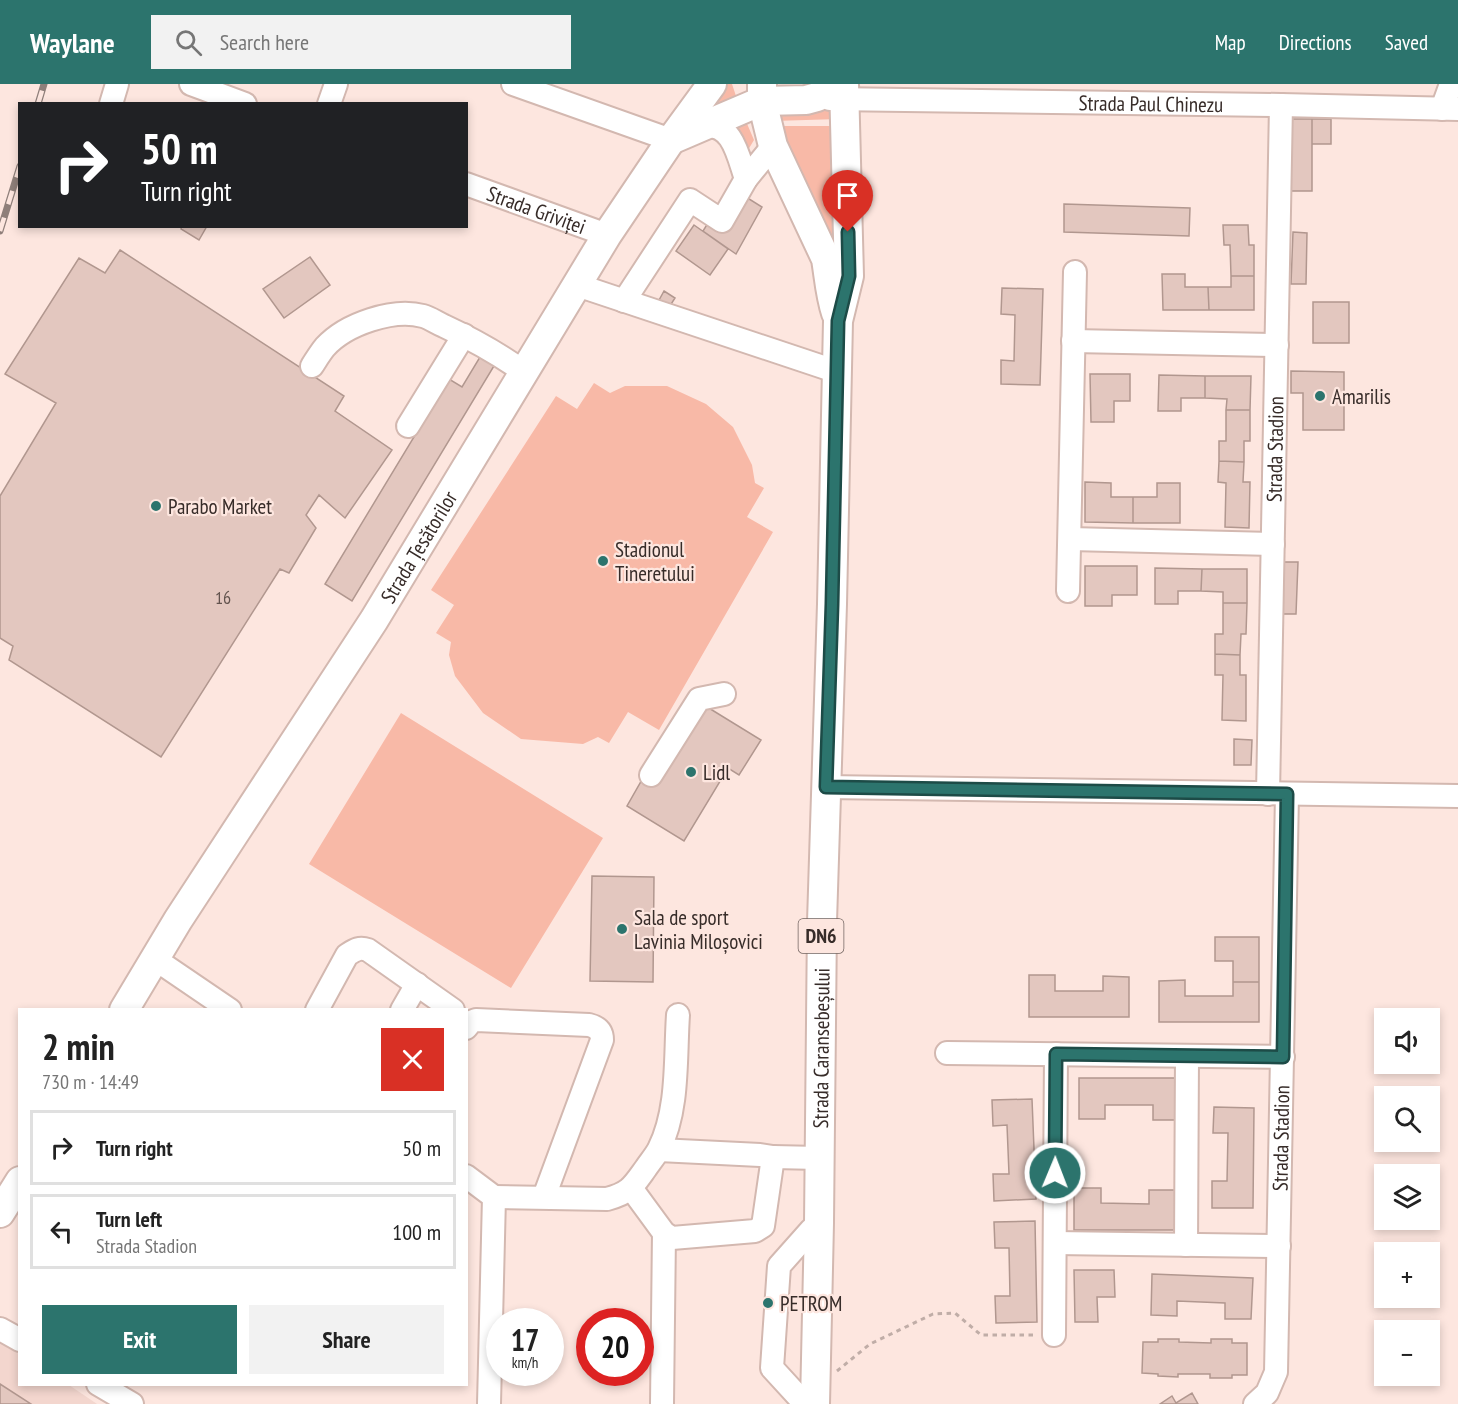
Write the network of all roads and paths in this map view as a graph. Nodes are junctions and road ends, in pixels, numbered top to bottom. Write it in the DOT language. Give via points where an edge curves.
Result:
graph roads {
  1 [pos="117,84"];
  2 [pos="191,84"];
  3 [pos="336,84"];
  4 [pos="513,84"];
  5 [pos="712,84"];
  6 [pos="1451,84"];
  7 [pos="841,89"];
  8 [pos="765,90"];
  9 [pos="112,102"];
  10 [pos="240,102"];
  11 [pos="330,102"];
  12 [pos="1281,105"];
  13 [pos="1450,109"];
  14 [pos="703,126"];
  15 [pos="671,140"];
  16 [pos="773,146"];
  17 [pos="746,179"];
  18 [pos="468,185"];
  19 [pos="607,235"];
  20 [pos="1075,272"];
  21 [pos="577,285"];
  22 [pos="624,302"];
  23 [pos="838,321"];
  24 [pos="464,335"];
  25 [pos="1073,341"];
  26 [pos="1277,345"];
  27 [pos="312,366"];
  28 [pos="524,372"];
  29 [pos="838,372"];
  30 [pos="408,426"];
  31 [pos="1070,539"];
  32 [pos="1273,544"];
  33 [pos="1068,591"];
  34 [pos="724,694"];
  35 [pos="651,775"];
  36 [pos="826,787"];
  37 [pos="1277,794"];
  38 [pos="1458,796"];
  39 [pos="155,959"];
  40 [pos="417,984"];
  41 [pos="125,1008"];
  42 [pos="227,1008"];
  43 [pos="318,1008"];
  44 [pos="403,1008"];
  45 [pos="448,1008"];
  46 [pos="678,1015"];
  47 [pos="468,1020"];
  48 [pos="947,1053"];
  49 [pos="1056,1054"];
  50 [pos="1187,1056"];
  51 [pos="1283,1057"];
  52 [pos="659,1150"];
  53 [pos="773,1157"];
  54 [pos="819,1158"];
  55 [pos="468,1178"];
  56 [pos="18,1184"];
  57 [pos="631,1188"];
  58 [pos="494,1197"];
  59 [pos="544,1197"];
  60 [pos="0,1213"];
  61 [pos="819,1223"];
  62 [pos="664,1233"];
  63 [pos="1054,1243"];
  64 [pos="1186,1245"];
  65 [pos="1279,1246"];
  66 [pos="0,1329"];
  67 [pos="1054,1335"];
  68 [pos="18,1339"];
  69 [pos="101,1386"];
  70 [pos="812,1399"];
  71 [pos="132,1404"];
  72 [pos="489,1404"];
  73 [pos="662,1404"];
  74 [pos="1255,1404"];
  1 -- 9 [label="street"];
  2 -- 10 [label="street"];
  3 -- 11 [label="street"];
  4 -- 15 [label="street"];
  5 -- 15 [label="main road, Strada Țesătorilor"];
  6 -- 13 [label="street"];
  7 -- 8 [label="main road" via="801,99"];
  7 -- 12 [label="street, Strada Paul Chinezu"];
  7 -- 23 [label="main road, Strada Caransebeșului / DN6" via="849,276"];
  8 -- 14 [label="main road"];
  8 -- 16 [label="main road, DN6"];
  12 -- 13 [label="street, Strada Paul Chinezu"];
  12 -- 26 [label="street, Strada Stadion"];
  14 -- 15 [label="main road"];
  14 -- 17 [label="street" via="718,127 731,138"];
  15 -- 19 [label="main road, Strada Țesătorilor"];
  16 -- 17 [label="street"];
  16 -- 23 [label="main road, DN6" via="826,259"];
  17 -- 22 [label="street" via="722,221 690,200"];
  18 -- 19 [label="street, Strada Griviței"];
  19 -- 21 [label="main road, Strada Țesătorilor"];
  20 -- 25 [label="street"];
  21 -- 22 [label="street"];
  21 -- 28 [label="main road, Strada Țesătorilor"];
  22 -- 29 [label="street"];
  23 -- 29 [label="main road, Strada Caransebeșului / DN6"];
  24 -- 27 [label="street" via="423,316 389,315 360,323 338,336"];
  24 -- 28 [label="street"];
  24 -- 30 [label="street"];
  25 -- 26 [label="street"];
  25 -- 31 [label="street"];
  26 -- 32 [label="street, Strada Stadion"];
  28 -- 39 [label="main road, Strada Țesătorilor" via="374,620"];
  29 -- 36 [label="main road, Strada Caransebeșului / DN6"];
  31 -- 32 [label="street"];
  31 -- 33 [label="street"];
  32 -- 37 [label="street, Strada Stadion"];
  34 -- 35 [label="street" via="699,699"];
  36 -- 37 [label="street"];
  36 -- 54 [label="main road, Strada Caransebeșului / DN6"];
  37 -- 38 [label="street"];
  37 -- 51 [label="street, Strada Stadion"];
  39 -- 41 [label="main road, Strada Țesătorilor"];
  39 -- 42 [label="street"];
  40 -- 43 [label="street" via="361,948 347,956"];
  40 -- 44 [label="street"];
  40 -- 45 [label="street"];
  46 -- 52 [label="street" via="674,1095"];
  47 -- 59 [label="street" via="589,1025 600,1030 602,1040"];
  48 -- 49 [label="street"];
  49 -- 50 [label="street"];
  49 -- 63 [label="street"];
  50 -- 51 [label="street"];
  50 -- 64 [label="street"];
  51 -- 65 [label="street, Strada Stadion"];
  52 -- 53 [label="street"];
  52 -- 57 [label="street"];
  53 -- 54 [label="street"];
  53 -- 62 [label="street" via="763,1226 755,1231 672,1238"];
  54 -- 61 [label="main road, Strada Caransebeșului / DN6"];
  55 -- 58 [label="street"];
  56 -- 60 [label="main road"];
  57 -- 59 [label="street" via="607,1199"];
  57 -- 62 [label="street"];
  58 -- 59 [label="street"];
  58 -- 72 [label="street"];
  61 -- 70 [label="main road, Strada Caransebeșului / DN6"];
  61 -- 70 [label="street" via="779,1266 772,1368"];
  62 -- 73 [label="street"];
  63 -- 64 [label="street"];
  63 -- 67 [label="street"];
  64 -- 65 [label="street"];
  65 -- 74 [label="street, Strada Stadion" via="1276,1372 1267,1393"];
  66 -- 68 [label="street"];
  67 -- 70 [label="path" via="981,1335 955,1313 933,1314 870,1344"];
  69 -- 71 [label="street"];
}
